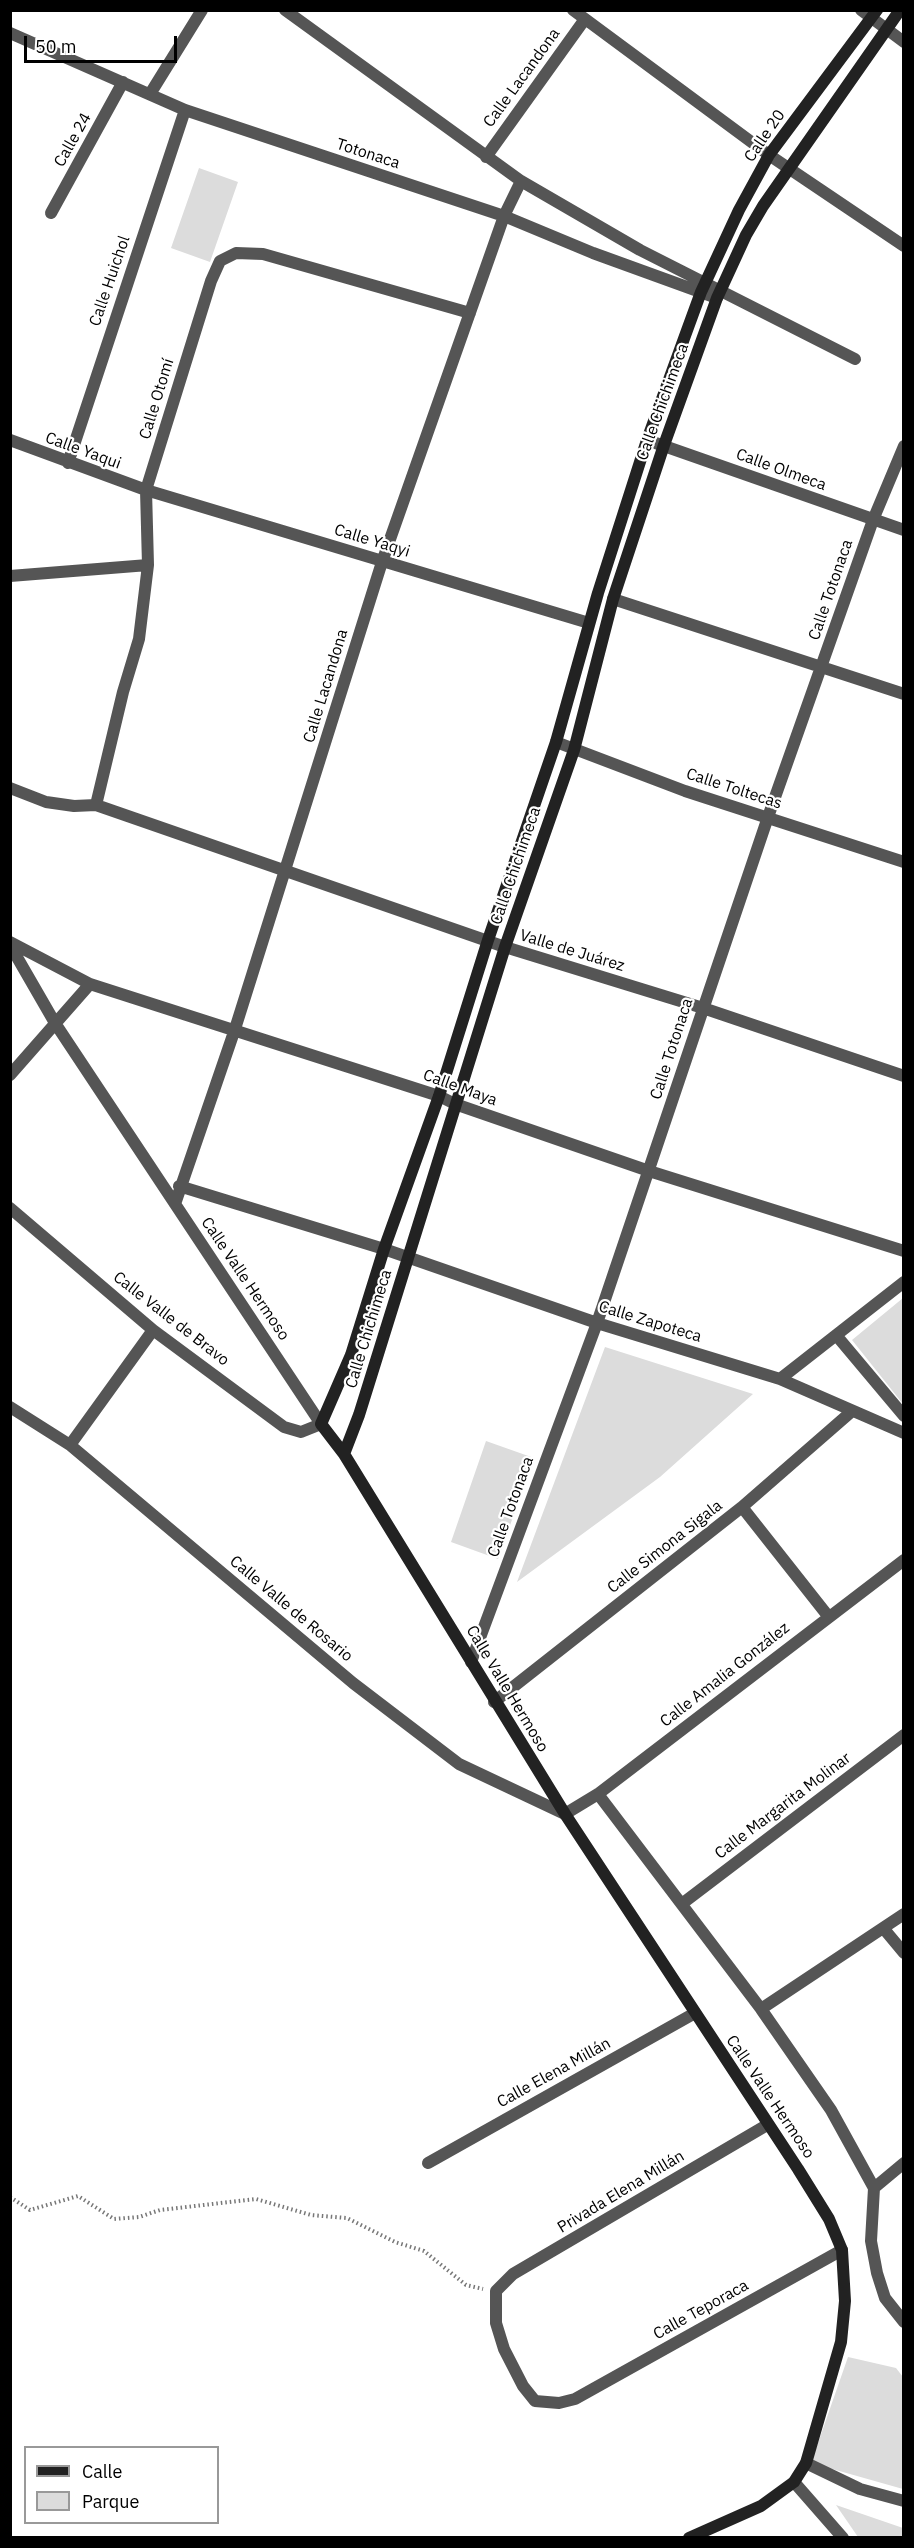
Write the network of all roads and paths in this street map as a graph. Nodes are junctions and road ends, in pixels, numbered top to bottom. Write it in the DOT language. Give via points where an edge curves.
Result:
graph roads {
  1 [pos="202,10"];
  2 [pos="285,10"];
  3 [pos="573,10"];
  4 [pos="900,10"];
  5 [pos="870,13"];
  6 [pos="585,19"];
  7 [pos="886,29"];
  8 [pos="10,33"];
  9 [pos="903,42"];
  10 [pos="123,82"];
  11 [pos="150,94"];
  12 [pos="185,110"];
  13 [pos="769,155"];
  14 [pos="486,157"];
  15 [pos="788,167"];
  16 [pos="521,181"];
  17 [pos="51,213"];
  18 [pos="504,216"];
  19 [pos="903,246"];
  20 [pos="703,287"];
  21 [pos="719,294"];
  22 [pos="470,313"];
  23 [pos="855,359"];
  24 [pos="10,440"];
  25 [pos="647,440"];
  26 [pos="664,445"];
  27 [pos="903,446"];
  28 [pos="68,464"];
  29 [pos="146,490"];
  30 [pos="873,520"];
  31 [pos="903,530"];
  32 [pos="382,562"];
  33 [pos="148,565"];
  34 [pos="10,576"];
  35 [pos="613,599"];
  36 [pos="589,623"];
  37 [pos="822,667"];
  38 [pos="903,694"];
  39 [pos="556,742"];
  40 [pos="574,750"];
  41 [pos="10,788"];
  42 [pos="96,805"];
  43 [pos="768,817"];
  44 [pos="903,862"];
  45 [pos="285,872"];
  46 [pos="488,940"];
  47 [pos="10,943"];
  48 [pos="505,947"];
  49 [pos="90,984"];
  50 [pos="703,1008"];
  51 [pos="55,1023"];
  52 [pos="236,1029"];
  53 [pos="10,1075"];
  54 [pos="903,1076"];
  55 [pos="439,1096"];
  56 [pos="455,1104"];
  57 [pos="649,1171"];
  58 [pos="179,1186"];
  59 [pos="175,1204"];
  60 [pos="10,1208"];
  61 [pos="384,1249"];
  62 [pos="903,1251"];
  63 [pos="408,1259"];
  64 [pos="903,1282"];
  65 [pos="597,1323"];
  66 [pos="153,1330"];
  67 [pos="836,1335"];
  68 [pos="780,1379"];
  69 [pos="10,1407"];
  70 [pos="850,1412"];
  71 [pos="903,1416"];
  72 [pos="321,1424"];
  73 [pos="903,1433"];
  74 [pos="70,1445"];
  75 [pos="344,1454"];
  76 [pos="742,1507"];
  77 [pos="903,1560"];
  78 [pos="828,1616"];
  79 [pos="471,1662"];
  80 [pos="494,1702"];
  81 [pos="903,1735"];
  82 [pos="598,1794"];
  83 [pos="565,1814"];
  84 [pos="683,1903"];
  85 [pos="903,1914"];
  86 [pos="884,1929"];
  87 [pos="903,1953"];
  88 [pos="761,2009"];
  89 [pos="695,2013"];
  90 [pos="767,2125"];
  91 [pos="428,2163"];
  92 [pos="903,2163"];
  93 [pos="874,2188"];
  94 [pos="10,2197"];
  95 [pos="842,2250"];
  96 [pos="496,2291"];
  97 [pos="903,2322"];
  98 [pos="806,2463"];
  99 [pos="794,2482"];
  100 [pos="903,2502"];
  101 [pos="689,2538"];
  102 [pos="843,2538"];
  1 -- 11 [label="street"];
  2 -- 14 [label="street"];
  3 -- 6 [label="street"];
  4 -- 7 [label="main road"];
  5 -- 7 [label="street"];
  5 -- 13 [label="main road, Calle 20"];
  6 -- 13 [label="street"];
  6 -- 14 [label="street, Calle Lacandona"];
  7 -- 9 [label="street"];
  7 -- 15 [label="main road"];
  8 -- 10 [label="street, Totonaca"];
  10 -- 11 [label="street, Totonaca"];
  10 -- 17 [label="street, Calle 24"];
  11 -- 12 [label="street, Totonaca"];
  12 -- 18 [label="street, Totonaca"];
  12 -- 28 [label="street, Calle Huichol"];
  13 -- 15 [label="street"];
  13 -- 20 [label="main road, Calle 20"];
  14 -- 16 [label="street"];
  15 -- 19 [label="street"];
  15 -- 21 [label="main road" via="746,235"];
  16 -- 18 [label="street, Calle Lacandona"];
  16 -- 20 [label="street"];
  18 -- 20 [label="street, Totonaca" via="593,253"];
  18 -- 22 [label="street, Calle Lacandona"];
  20 -- 21 [label="street, Totonaca"];
  20 -- 25 [label="main road, Calle Chichimeca"];
  21 -- 23 [label="street"];
  21 -- 26 [label="main road, Calle Chichimeca"];
  22 -- 29 [label="street, Calle Otomí" via="263,254 236,253 220,261"];
  22 -- 32 [label="street, Calle Lacandona"];
  24 -- 28 [label="street, Calle Yaqui"];
  25 -- 26 [label="street, Calle Olmeca"];
  25 -- 36 [label="main road, Calle Chichimeca"];
  26 -- 30 [label="street, Calle Olmeca"];
  26 -- 35 [label="main road, Calle Chichimeca"];
  27 -- 30 [label="street, Calle Totonaca"];
  28 -- 29 [label="street, Calle Yaqui"];
  29 -- 32 [label="street, Calle Yaqyi"];
  29 -- 33 [label="street, Calle Otomí"];
  30 -- 31 [label="street, Calle Olmeca"];
  30 -- 37 [label="street, Calle Totonaca"];
  32 -- 36 [label="street, Calle Yaqyi"];
  32 -- 45 [label="street, Calle Lacandona"];
  33 -- 34 [label="street"];
  33 -- 42 [label="street, Calle Otomí" via="139,639"];
  35 -- 37 [label="street"];
  35 -- 40 [label="main road, Calle Chichimeca"];
  36 -- 39 [label="main road, Calle Chichimeca"];
  37 -- 38 [label="street"];
  37 -- 43 [label="street, Calle Totonaca"];
  39 -- 40 [label="street, Calle Toltecas"];
  39 -- 46 [label="main road, Calle Chichimeca"];
  40 -- 43 [label="street, Calle Toltecas"];
  40 -- 48 [label="main road, Calle Chichimeca"];
  41 -- 42 [label="street, Valle de Juárez" via="46,802"];
  42 -- 45 [label="street, Valle de Juárez"];
  43 -- 44 [label="street, Calle Toltecas"];
  43 -- 50 [label="street, Calle Totonaca"];
  45 -- 46 [label="street, Valle de Juárez"];
  45 -- 52 [label="street, Calle Lacandona"];
  46 -- 48 [label="street, Valle de Juárez"];
  46 -- 55 [label="main road, Calle Chichimeca"];
  47 -- 49 [label="street, Calle Maya"];
  47 -- 51 [label="street, Calle Valle Hermoso"];
  48 -- 50 [label="street, Valle de Juárez"];
  48 -- 56 [label="main road, Calle Chichimeca"];
  49 -- 51 [label="street"];
  49 -- 52 [label="street, Calle Maya"];
  50 -- 54 [label="street, Valle de Juárez"];
  50 -- 57 [label="street, Calle Totonaca"];
  51 -- 53 [label="street"];
  51 -- 59 [label="street, Calle Valle Hermoso"];
  52 -- 55 [label="street, Calle Maya"];
  52 -- 58 [label="street, Calle Lacandona"];
  55 -- 56 [label="street, Calle Maya"];
  55 -- 61 [label="main road, Calle Chichimeca"];
  56 -- 57 [label="street, Calle Maya"];
  56 -- 63 [label="main road, Calle Chichimeca"];
  57 -- 62 [label="street, Calle Maya"];
  57 -- 65 [label="street, Calle Totonaca"];
  58 -- 59 [label="street, Calle Lacandona"];
  58 -- 61 [label="street, Calle Zapoteca"];
  59 -- 72 [label="street, Calle Valle Hermoso"];
  60 -- 66 [label="street, Calle Valle de Bravo"];
  61 -- 63 [label="street, Calle Zapoteca"];
  61 -- 72 [label="main road, Calle Chichimeca" via="351,1355"];
  63 -- 65 [label="street, Calle Zapoteca"];
  63 -- 75 [label="main road, Calle Chichimeca"];
  64 -- 67 [label="street"];
  65 -- 68 [label="street, Calle Zapoteca"];
  65 -- 79 [label="street, Calle Totonaca"];
  66 -- 72 [label="street, Calle Valle de Bravo" via="284,1427 301,1432"];
  66 -- 74 [label="street"];
  67 -- 68 [label="street"];
  67 -- 71 [label="street"];
  68 -- 70 [label="street, Calle Zapoteca"];
  69 -- 74 [label="street, Calle Valle de Rosario"];
  70 -- 73 [label="street, Calle Zapoteca"];
  70 -- 76 [label="street, Calle Simona Sigala"];
  72 -- 75 [label="main road, Calle Valle Hermoso"];
  74 -- 83 [label="street, Calle Valle de Rosario" via="353,1683 459,1764"];
  75 -- 79 [label="main road, Calle Valle Hermoso"];
  76 -- 78 [label="street"];
  76 -- 80 [label="street, Calle Simona Sigala"];
  77 -- 78 [label="street, Calle Amalia González"];
  78 -- 82 [label="street, Calle Amalia González"];
  79 -- 80 [label="main road, Calle Valle Hermoso"];
  80 -- 83 [label="main road, Calle Valle Hermoso"];
  81 -- 84 [label="street, Calle Margarita Molinar"];
  82 -- 83 [label="street, Calle Amalia González"];
  82 -- 84 [label="street"];
  83 -- 89 [label="main road, Calle Valle Hermoso"];
  84 -- 88 [label="street"];
  85 -- 86 [label="street"];
  86 -- 87 [label="street"];
  86 -- 88 [label="street"];
  88 -- 93 [label="street" via="831,2110"];
  89 -- 90 [label="main road, Calle Valle Hermoso"];
  89 -- 91 [label="street, Calle Elena Millán"];
  90 -- 95 [label="main road, Calle Valle Hermoso" via="829,2219"];
  90 -- 96 [label="street, Privada Elena Millán" via="513,2274"];
  92 -- 93 [label="street"];
  93 -- 97 [label="street" via="871,2241 877,2272 885,2298"];
  94 -- 96 [label="path" via="30,2210 78,2196 114,2219 256,2199 311,2215 346,2218 395,2242 424,2251 466,2285"];
  95 -- 96 [label="street, Calle Teporaca" via="575,2399 559,2403 536,2401 524,2386 496,2324"];
  95 -- 98 [label="main road, Calle Valle Hermoso" via="845,2291 841,2342"];
  98 -- 99 [label="main road, Calle Valle Hermoso"];
  98 -- 100 [label="street" via="860,2489"];
  99 -- 101 [label="main road" via="761,2506"];
  99 -- 102 [label="street"];
}
